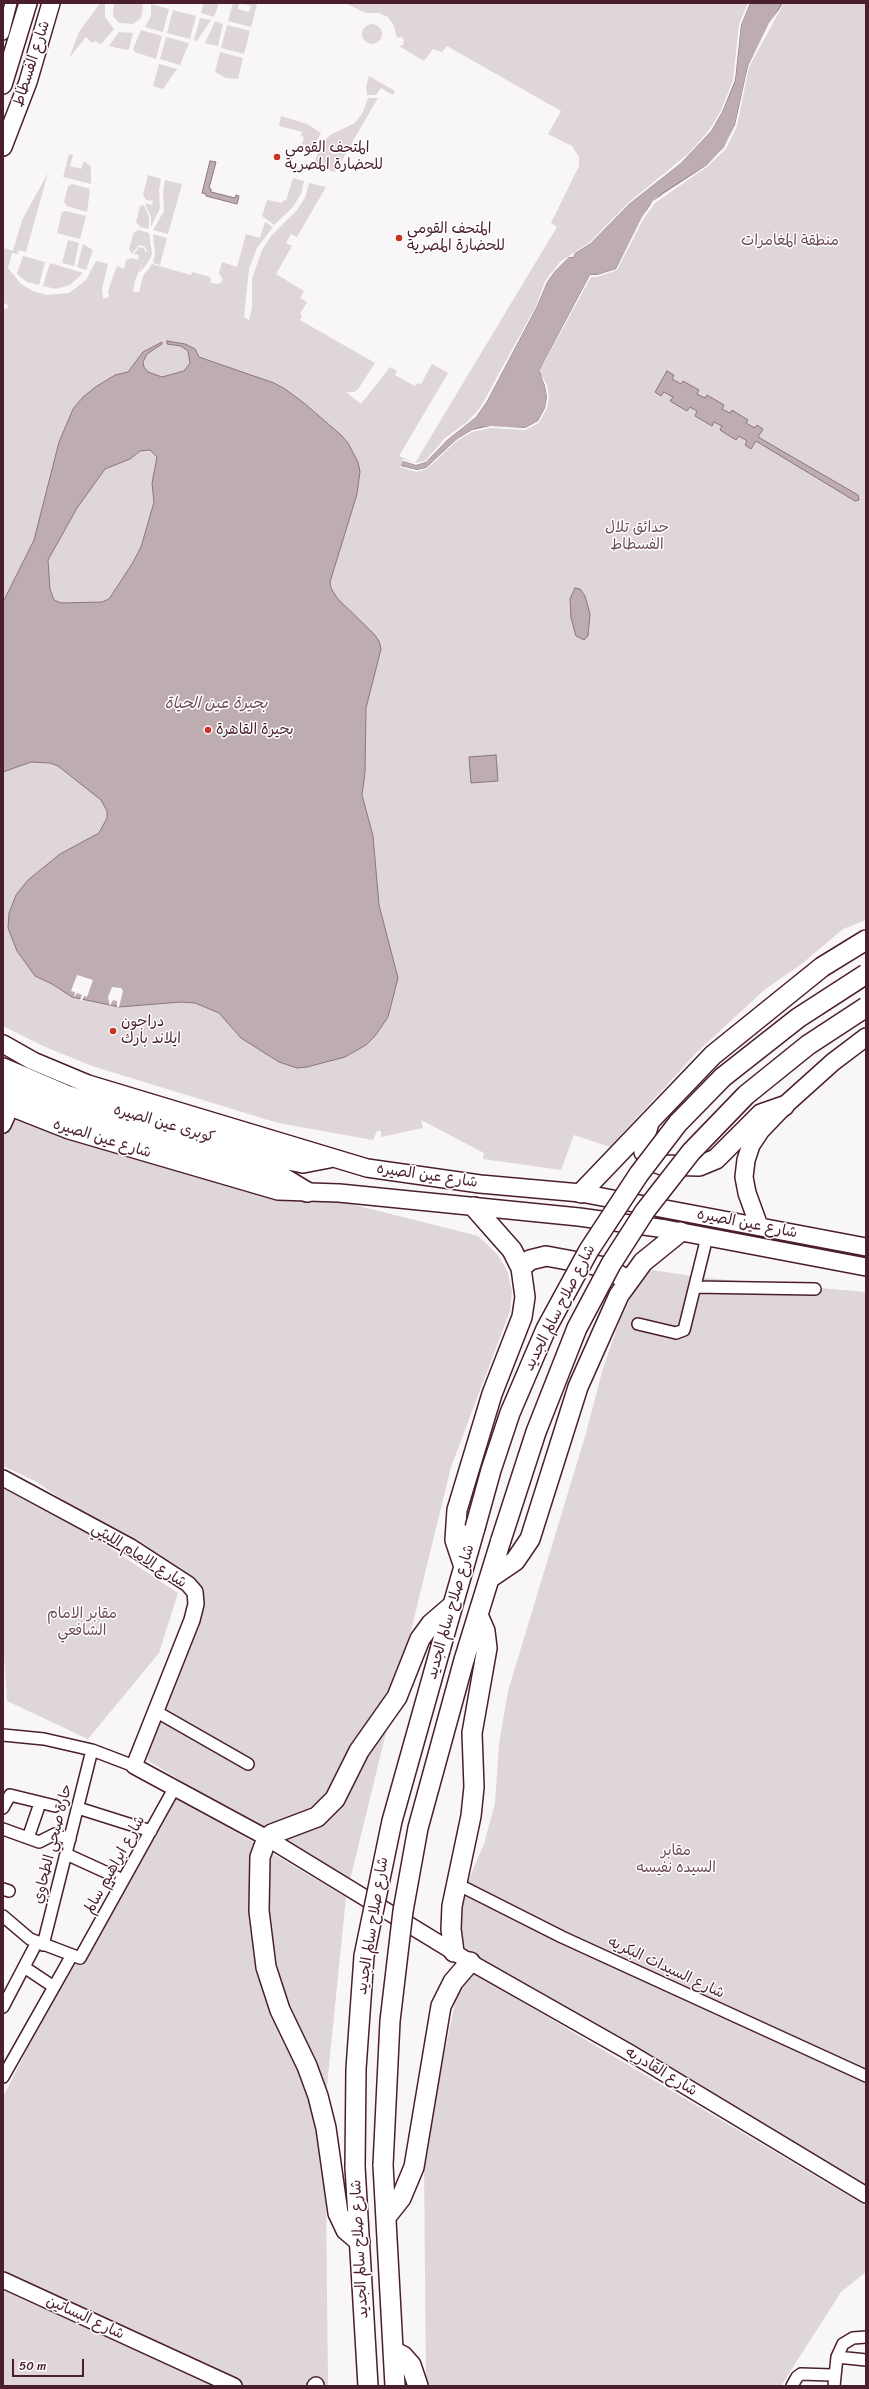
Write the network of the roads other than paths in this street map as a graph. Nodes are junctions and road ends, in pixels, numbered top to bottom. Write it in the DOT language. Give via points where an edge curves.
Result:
graph roads {
  1 [pos="11,3"];
  2 [pos="28,3"];
  3 [pos="51,3"];
  4 [pos="3,34"];
  5 [pos="3,85"];
  6 [pos="3,147"];
  7 [pos="866,940"];
  8 [pos="866,974"];
  9 [pos="866,1007"];
  10 [pos="866,1037"];
  11 [pos="3,1044"];
  12 [pos="3,1068"];
  13 [pos="3,1086"];
  14 [pos="7,1106"];
  15 [pos="784,1106"];
  16 [pos="650,1119"];
  17 [pos="3,1124"];
  18 [pos="329,1158"];
  19 [pos="307,1192"];
  20 [pos="581,1193"];
  21 [pos="474,1207"];
  22 [pos="759,1226"];
  23 [pos="680,1232"];
  24 [pos="707,1237"];
  25 [pos="866,1247"];
  26 [pos="866,1267"];
  27 [pos="521,1268"];
  28 [pos="627,1282"];
  29 [pos="695,1287"];
  30 [pos="815,1289"];
  31 [pos="638,1324"];
  32 [pos="3,1478"];
  33 [pos="464,1567"];
  34 [pos="490,1578"];
  35 [pos="453,1605"];
  36 [pos="478,1615"];
  37 [pos="157,1712"];
  38 [pos="3,1735"];
  39 [pos="92,1750"];
  40 [pos="248,1764"];
  41 [pos="134,1766"];
  42 [pos="176,1787"];
  43 [pos="55,1806"];
  44 [pos="3,1808"];
  45 [pos="78,1808"];
  46 [pos="38,1809"];
  47 [pos="3,1829"];
  48 [pos="151,1831"];
  49 [pos="28,1838"];
  50 [pos="267,1838"];
  51 [pos="70,1839"];
  52 [pos="66,1854"];
  53 [pos="123,1880"];
  54 [pos="455,1883"];
  55 [pos="3,1916"];
  56 [pos="40,1944"];
  57 [pos="454,1952"];
  58 [pos="76,1957"];
  59 [pos="470,1962"];
  60 [pos="24,1967"];
  61 [pos="54,1987"];
  62 [pos="4,2004"];
  63 [pos="866,2076"];
  64 [pos="3,2077"];
  65 [pos="866,2195"];
  66 [pos="386,2217"];
  67 [pos="360,2242"];
  68 [pos="3,2280"];
  69 [pos="866,2336"];
  70 [pos="393,2351"];
  71 [pos="837,2358"];
  72 [pos="866,2360"];
  73 [pos="366,2362"];
  74 [pos="835,2373"];
  75 [pos="395,2385"];
  76 [pos="234,2386"];
  77 [pos="354,2386"];
  78 [pos="368,2386"];
  79 [pos="418,2386"];
  80 [pos="792,2386"];
  81 [pos="834,2386"];
  1 -- 4 [label="street"];
  2 -- 5 [label="main road, شارع الفسطاط"];
  3 -- 6 [label="main road, شارع الفسطاط" via="28,82"];
  7 -- 16 [label="highway" via="822,967 741,1031 697,1070"];
  8 -- 33 [label="highway, شارع صلاح سالم الجديد, bridge" via="798,1018 723,1077 678,1123 639,1174 589,1250 540,1343 500,1441"];
  9 -- 34 [label="highway, شارع صلاح سالم الجديد, bridge" via="808,1045 746,1095 691,1152 645,1211 611,1264 577,1328 539,1424"];
  10 -- 15 [label="main road" via="833,1062"];
  11 -- 18 [label="main road, شارع عين الصيره" via="33,1061 88,1084"];
  12 -- 18 [label="highway, كوبرى عين الصيره" via="66,1095 284,1159 303,1163"];
  13 -- 19 [label="highway, كوبرى عين الصيره" via="71,1115 279,1175"];
  14 -- 17 [label="street"];
  14 -- 19 [label="main road, شارع عين الصيره" via="69,1130 278,1191"];
  15 -- 16 [label="highway" via="761,1114 716,1159 699,1166 662,1165 651,1161 644,1152 643,1143"];
  15 -- 22 [label="main road" via="761,1130 751,1145 746,1160 745,1185"];
  16 -- 20 [label="highway"];
  18 -- 20 [label="main road, شارع عين الصيره" via="405,1174"];
  19 -- 21 [label="main road, شارع عين الصيره" via="338,1192"];
  20 -- 22 [label="main road, شارع عين الصيره"];
  21 -- 23 [label="main road, شارع عين الصيره" via="579,1217"];
  21 -- 27 [label="highway" via="510,1246"];
  22 -- 25 [label="main road, شارع عين الصيره"];
  23 -- 24 [label="main road, شارع عين الصيره"];
  23 -- 28 [label="highway" via="652,1253"];
  24 -- 26 [label="main road, شارع عين الصيره"];
  24 -- 29 [label="street"];
  27 -- 28 [label="highway" via="530,1260 546,1256 605,1267 616,1272"];
  27 -- 33 [label="highway" via="525,1297 522,1317 492,1394 457,1510 455,1540"];
  28 -- 34 [label="highway" via="599,1335 578,1387 530,1539 515,1561"];
  29 -- 30 [label="street"];
  29 -- 31 [label="street" via="686,1328 682,1332 676,1333"];
  32 -- 37 [label="street, شارع الامام الليثي" via="131,1547 188,1584 195,1592 196,1604 192,1620"];
  33 -- 35 [label="highway, شارع صلاح سالم الجديد"];
  34 -- 36 [label="highway, شارع صلاح سالم الجديد"];
  35 -- 50 [label="highway" via="431,1624 420,1639 397,1697 359,1751 340,1792 330,1806 316,1817 280,1830"];
  35 -- 67 [label="highway, شارع صلاح سالم الجديد, bridge" via="392,1821 364,1956 356,2069 356,2167"];
  36 -- 54 [label="highway" via="485,1631 487,1648 472,1733 472,1809"];
  36 -- 66 [label="highway, شارع صلاح سالم الجديد, bridge" via="418,1828 403,1911 389,2037 383,2166"];
  37 -- 40 [label="street"];
  37 -- 41 [label="street, شارع الامام الليثي"];
  38 -- 39 [label="street" via="44,1739"];
  39 -- 41 [label="street"];
  39 -- 45 [label="street, حارة صبحي الطحاوي"];
  41 -- 42 [label="street, شارع القادريه"];
  42 -- 48 [label="street, شارع ابراهيم سالم"];
  42 -- 50 [label="street, شارع القادريه"];
  43 -- 44 [label="street" via="10,1795"];
  45 -- 48 [label="street"];
  45 -- 51 [label="street, حارة صبحي الطحاوي"];
  46 -- 49 [label="street"];
  47 -- 49 [label="street"];
  48 -- 53 [label="street, شارع ابراهيم سالم"];
  49 -- 51 [label="street" via="42,1842 55,1834"];
  50 -- 57 [label="street, شارع القادريه"];
  50 -- 67 [label="highway" via="260,1857 258,1893 266,1968 280,2010 307,2066 318,2096 326,2128 338,2213 346,2230"];
  51 -- 52 [label="street, حارة صبحي الطحاوي"];
  52 -- 53 [label="street"];
  52 -- 56 [label="street, حارة صبحي الطحاوي"];
  53 -- 58 [label="street, شارع ابراهيم سالم"];
  54 -- 57 [label="highway" via="451,1917"];
  54 -- 63 [label="street, شارع السيدات البكريه" via="562,1937"];
  55 -- 56 [label="street" via="30,1939"];
  56 -- 58 [label="street"];
  56 -- 60 [label="street, حارة صبحي الطحاوي"];
  57 -- 59 [label="street, شارع القادريه"];
  58 -- 61 [label="street, شارع ابراهيم سالم"];
  59 -- 65 [label="street, شارع القادريه" via="627,2051"];
  59 -- 66 [label="highway" via="453,1982 441,2006 414,2167 401,2198"];
  60 -- 61 [label="street"];
  60 -- 62 [label="street, حارة صبحي الطحاوي"];
  61 -- 64 [label="street, شارع ابراهيم سالم"];
  66 -- 70 [label="highway, شارع صلاح سالم الجديد"];
  67 -- 73 [label="highway, شارع صلاح سالم الجديد"];
  68 -- 76 [label="street, شارع البساتين"];
  69 -- 71 [label="street" via="848,2340 840,2349"];
  70 -- 75 [label="highway, شارع صلاح سالم الجديد"];
  70 -- 79 [label="highway" via="403,2356 411,2365"];
  71 -- 72 [label="street"];
  71 -- 74 [label="street"];
  73 -- 77 [label="highway"];
  73 -- 78 [label="highway, شارع صلاح سالم الجديد"];
  74 -- 80 [label="street" via="801,2374"];
  74 -- 81 [label="street"];
}
